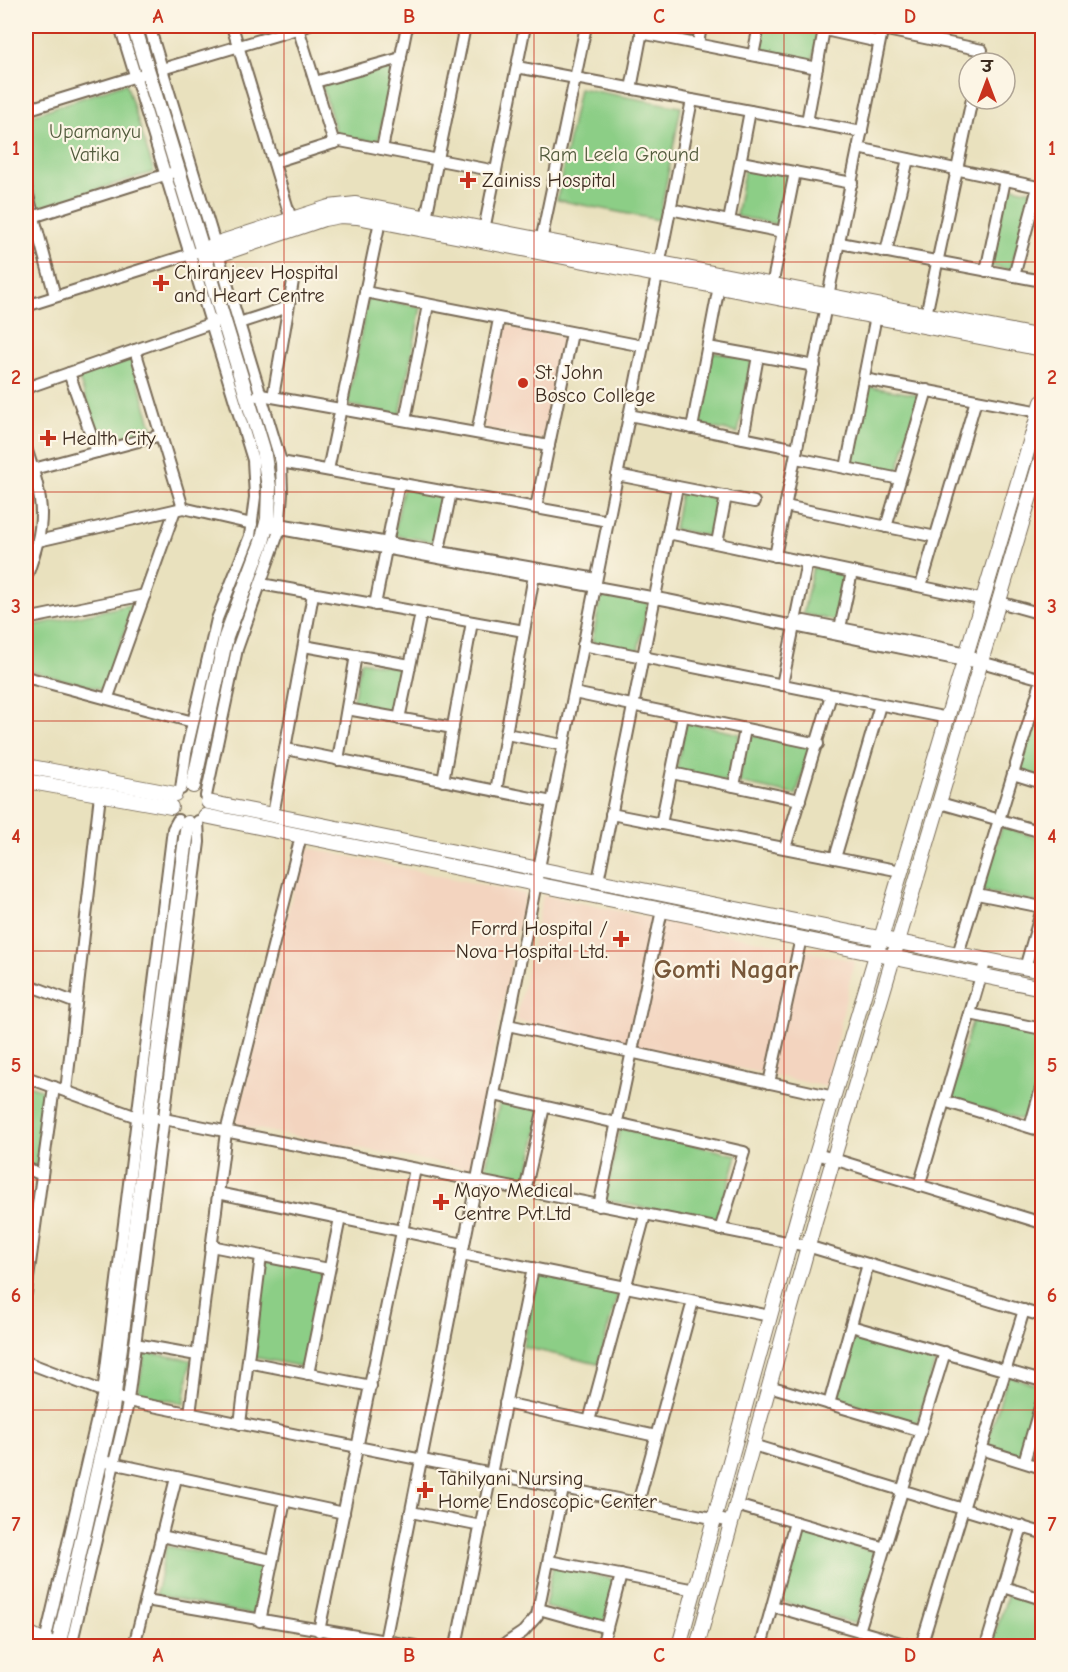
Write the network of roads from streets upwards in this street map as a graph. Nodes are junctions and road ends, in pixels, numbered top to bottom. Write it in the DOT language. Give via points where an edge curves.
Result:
graph roads {
  1 [pos="120,26"];
  2 [pos="134,26"];
  3 [pos="149,26"];
  4 [pos="232,26"];
  5 [pos="407,26"];
  6 [pos="465,26"];
  7 [pos="524,26"];
  8 [pos="586,26"];
  9 [pos="701,26"];
  10 [pos="759,26"];
  11 [pos="807,26"];
  12 [pos="303,27"];
  13 [pos="882,27"];
  14 [pos="642,29"];
  15 [pos="824,29"];
  16 [pos="879,42"];
  17 [pos="698,44"];
  18 [pos="238,46"];
  19 [pos="982,51"];
  20 [pos="753,55"];
  21 [pos="401,58"];
  22 [pos="517,67"];
  23 [pos="817,68"];
  24 [pos="148,73"];
  25 [pos="575,78"];
  26 [pos="315,82"];
  27 [pos="631,89"];
  28 [pos="692,100"];
  29 [pos="26,110"];
  30 [pos="750,111"];
  31 [pos="969,111"];
  32 [pos="807,122"];
  33 [pos="862,132"];
  34 [pos="334,143"];
  35 [pos="858,148"];
  36 [pos="382,149"];
  37 [pos="909,159"];
  38 [pos="437,160"];
  39 [pos="274,162"];
  40 [pos="741,162"];
  41 [pos="957,170"];
  42 [pos="496,171"];
  43 [pos="172,172"];
  44 [pos="795,172"];
  45 [pos="1005,180"];
  46 [pos="852,183"];
  47 [pos="26,188"];
  48 [pos="670,209"];
  49 [pos="30,218"];
  50 [pos="426,218"];
  51 [pos="291,219"];
  52 [pos="380,221"];
  53 [pos="729,221"];
  54 [pos="783,232"];
  55 [pos="483,235"];
  56 [pos="840,243"];
  57 [pos="540,246"];
  58 [pos="217,249"];
  59 [pos="886,252"];
  60 [pos="196,253"];
  61 [pos="937,262"];
  62 [pos="658,269"];
  63 [pos="986,271"];
  64 [pos="1014,276"];
  65 [pos="293,280"];
  66 [pos="1042,281"];
  67 [pos="719,286"];
  68 [pos="772,286"];
  69 [pos="365,292"];
  70 [pos="55,296"];
  71 [pos="828,302"];
  72 [pos="428,305"];
  73 [pos="26,306"];
  74 [pos="288,307"];
  75 [pos="926,315"];
  76 [pos="876,316"];
  77 [pos="499,318"];
  78 [pos="218,321"];
  79 [pos="239,323"];
  80 [pos="572,333"];
  81 [pos="1042,337"];
  82 [pos="643,346"];
  83 [pos="708,347"];
  84 [pos="1042,349"];
  85 [pos="135,350"];
  86 [pos="758,356"];
  87 [pos="815,366"];
  88 [pos="69,373"];
  89 [pos="864,379"];
  90 [pos="26,388"];
  91 [pos="927,390"];
  92 [pos="255,397"];
  93 [pos="273,397"];
  94 [pos="976,400"];
  95 [pos="1041,407"];
  96 [pos="341,409"];
  97 [pos="629,415"];
  98 [pos="405,420"];
  99 [pos="692,428"];
  100 [pos="477,433"];
  101 [pos="161,435"];
  102 [pos="743,438"];
  103 [pos="549,446"];
  104 [pos="26,448"];
  105 [pos="97,452"];
  106 [pos="796,453"];
  107 [pos="1042,456"];
  108 [pos="281,462"];
  109 [pos="846,468"];
  110 [pos="29,470"];
  111 [pos="328,470"];
  112 [pos="617,475"];
  113 [pos="900,479"];
  114 [pos="399,483"];
  115 [pos="676,487"];
  116 [pos="451,492"];
  117 [pos="726,496"];
  118 [pos="754,502"];
  119 [pos="785,506"];
  120 [pos="536,508"];
  121 [pos="179,509"];
  122 [pos="252,518"];
  123 [pos="608,521"];
  124 [pos="273,523"];
  125 [pos="886,527"];
  126 [pos="668,533"];
  127 [pos="936,537"];
  128 [pos="38,541"];
  129 [pos="717,543"];
  130 [pos="385,545"];
  131 [pos="438,550"];
  132 [pos="775,556"];
  133 [pos="807,562"];
  134 [pos="852,572"];
  135 [pos="534,575"];
  136 [pos="26,578"];
  137 [pos="596,583"];
  138 [pos="261,584"];
  139 [pos="921,586"];
  140 [pos="313,594"];
  141 [pos="145,595"];
  142 [pos="656,595"];
  143 [pos="984,600"];
  144 [pos="999,602"];
  145 [pos="375,605"];
  146 [pos="421,613"];
  147 [pos="1042,614"];
  148 [pos="26,619"];
  149 [pos="472,622"];
  150 [pos="795,623"];
  151 [pos="840,628"];
  152 [pos="524,631"];
  153 [pos="583,645"];
  154 [pos="304,646"];
  155 [pos="356,655"];
  156 [pos="643,657"];
  157 [pos="967,657"];
  158 [pos="981,662"];
  159 [pos="410,665"];
  160 [pos="26,676"];
  161 [pos="1042,679"];
  162 [pos="782,685"];
  163 [pos="574,693"];
  164 [pos="831,695"];
  165 [pos="108,698"];
  166 [pos="880,705"];
  167 [pos="633,706"];
  168 [pos="347,709"];
  169 [pos="683,716"];
  170 [pos="399,718"];
  171 [pos="948,718"];
  172 [pos="193,722"];
  173 [pos="453,728"];
  174 [pos="745,729"];
  175 [pos="506,734"];
  176 [pos="818,744"];
  177 [pos="563,745"];
  178 [pos="286,749"];
  179 [pos="338,760"];
  180 [pos="26,766"];
  181 [pos="672,774"];
  182 [pos="1013,774"];
  183 [pos="26,781"];
  184 [pos="443,781"];
  185 [pos="1042,783"];
  186 [pos="734,786"];
  187 [pos="496,791"];
  188 [pos="100,795"];
  189 [pos="800,800"];
  190 [pos="552,802"];
  191 [pos="940,804"];
  192 [pos="190,805"];
  193 [pos="611,814"];
  194 [pos="273,815"];
  195 [pos="999,820"];
  196 [pos="661,824"];
  197 [pos="1042,832"];
  198 [pos="301,836"];
  199 [pos="785,848"];
  200 [pos="835,858"];
  201 [pos="539,869"];
  202 [pos="901,871"];
  203 [pos="598,881"];
  204 [pos="536,884"];
  205 [pos="976,894"];
  206 [pos="1042,908"];
  207 [pos="662,909"];
  208 [pos="801,938"];
  209 [pos="881,938"];
  210 [pos="898,941"];
  211 [pos="876,954"];
  212 [pos="958,954"];
  213 [pos="894,957"];
  214 [pos="986,959"];
  215 [pos="1025,968"];
  216 [pos="1042,971"];
  217 [pos="981,975"];
  218 [pos="26,984"];
  219 [pos="1042,988"];
  220 [pos="76,1004"];
  221 [pos="970,1014"];
  222 [pos="508,1025"];
  223 [pos="1042,1029"];
  224 [pos="632,1052"];
  225 [pos="26,1077"];
  226 [pos="769,1083"];
  227 [pos="1042,1084"];
  228 [pos="54,1087"];
  229 [pos="66,1091"];
  230 [pos="494,1095"];
  231 [pos="834,1097"];
  232 [pos="944,1101"];
  233 [pos="544,1107"];
  234 [pos="151,1118"];
  235 [pos="617,1122"];
  236 [pos="1030,1127"];
  237 [pos="1042,1131"];
  238 [pos="226,1132"];
  239 [pos="817,1154"];
  240 [pos="833,1159"];
  241 [pos="26,1168"];
  242 [pos="415,1169"];
  243 [pos="42,1175"];
  244 [pos="476,1181"];
  245 [pos="919,1185"];
  246 [pos="525,1191"];
  247 [pos="218,1193"];
  248 [pos="599,1206"];
  249 [pos="645,1215"];
  250 [pos="340,1218"];
  251 [pos="1042,1223"];
  252 [pos="720,1230"];
  253 [pos="402,1231"];
  254 [pos="790,1244"];
  255 [pos="211,1246"];
  256 [pos="807,1246"];
  257 [pos="463,1249"];
  258 [pos="261,1256"];
  259 [pos="27,1263"];
  260 [pos="868,1264"];
  261 [pos="533,1268"];
  262 [pos="329,1269"];
  263 [pos="625,1287"];
  264 [pos="26,1293"];
  265 [pos="693,1300"];
  266 [pos="1024,1310"];
  267 [pos="770,1316"];
  268 [pos="1042,1316"];
  269 [pos="851,1326"];
  270 [pos="135,1344"];
  271 [pos="945,1352"];
  272 [pos="197,1355"];
  273 [pos="26,1362"];
  274 [pos="248,1362"];
  275 [pos="1005,1370"];
  276 [pos="308,1374"];
  277 [pos="1042,1382"];
  278 [pos="371,1386"];
  279 [pos="769,1386"];
  280 [pos="108,1396"];
  281 [pos="1042,1400"];
  282 [pos="128,1401"];
  283 [pos="506,1403"];
  284 [pos="830,1404"];
  285 [pos="190,1414"];
  286 [pos="589,1421"];
  287 [pos="240,1424"];
  288 [pos="921,1431"];
  289 [pos="656,1436"];
  290 [pos="753,1445"];
  291 [pos="358,1449"];
  292 [pos="981,1449"];
  293 [pos="421,1461"];
  294 [pos="107,1462"];
  295 [pos="1024,1462"];
  296 [pos="1042,1468"];
  297 [pos="491,1475"];
  298 [pos="176,1478"];
  299 [pos="563,1489"];
  300 [pos="903,1490"];
  301 [pos="285,1501"];
  302 [pos="638,1503"];
  303 [pos="736,1505"];
  304 [pos="962,1509"];
  305 [pos="411,1512"];
  306 [pos="344,1513"];
  307 [pos="714,1518"];
  308 [pos="732,1522"];
  309 [pos="795,1522"];
  310 [pos="481,1526"];
  311 [pos="1022,1526"];
  312 [pos="1042,1533"];
  313 [pos="161,1536"];
  314 [pos="885,1548"];
  315 [pos="272,1560"];
  316 [pos="549,1561"];
  317 [pos="621,1575"];
  318 [pos="1004,1587"];
  319 [pos="694,1590"];
  320 [pos="1042,1599"];
  321 [pos="146,1600"];
  322 [pos="773,1606"];
  323 [pos="539,1609"];
  324 [pos="260,1621"];
  325 [pos="608,1628"];
  326 [pos="319,1631"];
  327 [pos="859,1631"];
  328 [pos="26,1632"];
  329 [pos="26,1641"];
  330 [pos="48,1645"];
  331 [pos="384,1645"];
  332 [pos="503,1646"];
  333 [pos="71,1647"];
  334 [pos="134,1647"];
  335 [pos="415,1647"];
  336 [pos="456,1647"];
  337 [pos="602,1647"];
  338 [pos="679,1647"];
  339 [pos="697,1647"];
  340 [pos="761,1647"];
  341 [pos="910,1647"];
  342 [pos="921,1647"];
  343 [pos="986,1647"];
  1 -- 24 [label="street"];
  2 -- 24 [label="street"];
  3 -- 24 [label="street"];
  4 -- 18 [label="street"];
  5 -- 21 [label="street"];
  6 -- 38 [label="street"];
  7 -- 22 [label="street"];
  8 -- 25 [label="street"];
  9 -- 17 [label="street"];
  10 -- 20 [label="street"];
  11 -- 15 [label="street"];
  12 -- 18 [label="street"];
  12 -- 26 [label="street"];
  13 -- 16 [label="street"];
  13 -- 19 [label="street"];
  14 -- 17 [label="street"];
  14 -- 27 [label="street"];
  15 -- 16 [label="street"];
  15 -- 23 [label="street"];
  16 -- 33 [label="street"];
  17 -- 20 [label="street"];
  18 -- 24 [label="street"];
  18 -- 39 [label="street"];
  20 -- 23 [label="street"];
  21 -- 26 [label="street"];
  21 -- 36 [label="street"];
  22 -- 25 [label="street"];
  22 -- 42 [label="street"];
  23 -- 32 [label="street"];
  24 -- 29 [label="street"];
  24 -- 43 [label="street"];
  24 -- 58 [label="street"];
  25 -- 27 [label="street"];
  25 -- 57 [label="street"];
  26 -- 34 [label="street"];
  27 -- 28 [label="street"];
  28 -- 30 [label="street"];
  28 -- 48 [label="street"];
  30 -- 32 [label="street"];
  30 -- 40 [label="street"];
  31 -- 41 [label="street"];
  32 -- 33 [label="street"];
  33 -- 35 [label="street"];
  34 -- 36 [label="street"];
  34 -- 39 [label="street"];
  35 -- 37 [label="street"];
  35 -- 46 [label="street"];
  36 -- 38 [label="street"];
  37 -- 41 [label="street"];
  37 -- 59 [label="street"];
  38 -- 42 [label="street"];
  38 -- 50 [label="street"];
  39 -- 51 [label="street"];
  40 -- 44 [label="street"];
  40 -- 53 [label="street"];
  41 -- 45 [label="street"];
  41 -- 61 [label="street"];
  42 -- 55 [label="street"];
  43 -- 49 [label="street"];
  43 -- 60 [label="street"];
  44 -- 46 [label="street"];
  44 -- 54 [label="street"];
  45 -- 63 [label="street"];
  45 -- 64 [label="street" via="1038,187"];
  46 -- 56 [label="street"];
  47 -- 49 [label="street"];
  48 -- 53 [label="street"];
  48 -- 62 [label="street"];
  49 -- 70 [label="street"];
  50 -- 51 [label="street" via="356,204 329,207"];
  50 -- 55 [label="street"];
  51 -- 58 [label="street"];
  52 -- 55 [label="street"];
  52 -- 58 [label="street" via="340,216"];
  52 -- 69 [label="street"];
  53 -- 54 [label="street"];
  54 -- 68 [label="street"];
  55 -- 57 [label="street"];
  56 -- 59 [label="street"];
  56 -- 71 [label="street"];
  57 -- 62 [label="street"];
  58 -- 60 [label="street"];
  58 -- 79 [label="street"];
  59 -- 61 [label="street"];
  60 -- 70 [label="street"];
  60 -- 78 [label="street"];
  61 -- 63 [label="street"];
  61 -- 75 [label="street"];
  62 -- 67 [label="street"];
  62 -- 68 [label="street"];
  62 -- 82 [label="street"];
  63 -- 64 [label="street"];
  64 -- 66 [label="street"];
  65 -- 74 [label="street"];
  67 -- 71 [label="street"];
  67 -- 83 [label="street"];
  68 -- 71 [label="street"];
  69 -- 72 [label="street"];
  69 -- 96 [label="street"];
  70 -- 73 [label="street"];
  71 -- 75 [label="street"];
  71 -- 76 [label="street"];
  71 -- 87 [label="street"];
  72 -- 77 [label="street"];
  72 -- 98 [label="street"];
  74 -- 79 [label="street"];
  74 -- 93 [label="street"];
  75 -- 81 [label="street"];
  76 -- 84 [label="street"];
  76 -- 89 [label="street"];
  77 -- 80 [label="street"];
  77 -- 100 [label="street"];
  78 -- 85 [label="street"];
  78 -- 92 [label="street"];
  78 -- 122 [label="street" via="253,460"];
  79 -- 92 [label="street"];
  80 -- 82 [label="street"];
  80 -- 103 [label="street"];
  82 -- 97 [label="street"];
  83 -- 86 [label="street"];
  83 -- 99 [label="street"];
  85 -- 88 [label="street"];
  85 -- 101 [label="street"];
  86 -- 87 [label="street"];
  86 -- 102 [label="street"];
  87 -- 106 [label="street"];
  88 -- 90 [label="street"];
  88 -- 105 [label="street"];
  89 -- 91 [label="street"];
  89 -- 109 [label="street"];
  91 -- 94 [label="street"];
  91 -- 113 [label="street"];
  92 -- 93 [label="street"];
  92 -- 108 [label="street"];
  92 -- 124 [label="street"];
  93 -- 96 [label="street"];
  94 -- 95 [label="street"];
  94 -- 127 [label="street"];
  95 -- 143 [label="street"];
  96 -- 98 [label="street"];
  96 -- 111 [label="street"];
  97 -- 99 [label="street"];
  97 -- 112 [label="street"];
  98 -- 100 [label="street"];
  99 -- 102 [label="street"];
  100 -- 103 [label="street"];
  101 -- 105 [label="street"];
  101 -- 121 [label="street"];
  102 -- 106 [label="street"];
  103 -- 120 [label="street"];
  104 -- 110 [label="street"];
  105 -- 110 [label="street"];
  106 -- 109 [label="street"];
  106 -- 119 [label="street"];
  107 -- 144 [label="street"];
  108 -- 111 [label="street"];
  108 -- 124 [label="street"];
  109 -- 113 [label="street"];
  110 -- 128 [label="street" via="40,492 42,527"];
  111 -- 114 [label="street"];
  112 -- 115 [label="street"];
  112 -- 123 [label="street"];
  113 -- 125 [label="street"];
  114 -- 116 [label="street"];
  114 -- 130 [label="street"];
  115 -- 117 [label="street"];
  115 -- 126 [label="street"];
  116 -- 120 [label="street"];
  116 -- 131 [label="street"];
  117 -- 118 [label="street"];
  117 -- 129 [label="street"];
  119 -- 125 [label="street"];
  119 -- 132 [label="street"];
  120 -- 123 [label="street"];
  121 -- 122 [label="street"];
  121 -- 128 [label="street"];
  121 -- 141 [label="street"];
  122 -- 124 [label="street"];
  122 -- 172 [label="street" via="243,556 217,619"];
  123 -- 137 [label="street"];
  124 -- 130 [label="street"];
  124 -- 138 [label="street"];
  124 -- 192 [label="street" via="226,637"];
  125 -- 127 [label="street"];
  126 -- 129 [label="street"];
  126 -- 142 [label="street"];
  127 -- 139 [label="street"];
  128 -- 136 [label="street"];
  129 -- 132 [label="street"];
  130 -- 131 [label="street"];
  130 -- 135 [label="street"];
  130 -- 145 [label="street"];
  131 -- 137 [label="street"];
  132 -- 133 [label="street"];
  133 -- 134 [label="street"];
  133 -- 150 [label="street"];
  134 -- 139 [label="street"];
  134 -- 151 [label="street"];
  135 -- 137 [label="street"];
  135 -- 152 [label="street"];
  137 -- 142 [label="street"];
  137 -- 153 [label="street"];
  138 -- 140 [label="street"];
  138 -- 192 [label="street"];
  139 -- 143 [label="street"];
  140 -- 145 [label="street"];
  140 -- 154 [label="street"];
  141 -- 148 [label="street"];
  141 -- 165 [label="street"];
  142 -- 150 [label="street"];
  142 -- 156 [label="street"];
  143 -- 157 [label="street"];
  144 -- 147 [label="street"];
  144 -- 158 [label="street"];
  145 -- 146 [label="street"];
  146 -- 149 [label="street"];
  146 -- 159 [label="street"];
  149 -- 152 [label="street"];
  149 -- 173 [label="street"];
  150 -- 151 [label="street"];
  150 -- 157 [label="street"];
  150 -- 162 [label="street"];
  151 -- 157 [label="street"];
  152 -- 175 [label="street"];
  153 -- 156 [label="street"];
  153 -- 163 [label="street"];
  154 -- 155 [label="street"];
  154 -- 178 [label="street"];
  155 -- 159 [label="street"];
  155 -- 168 [label="street"];
  156 -- 162 [label="street"];
  156 -- 167 [label="street"];
  157 -- 158 [label="street"];
  157 -- 171 [label="street"];
  158 -- 161 [label="street"];
  158 -- 191 [label="street"];
  159 -- 170 [label="street"];
  160 -- 165 [label="street"];
  161 -- 182 [label="street"];
  162 -- 164 [label="street"];
  163 -- 167 [label="street"];
  163 -- 177 [label="street"];
  164 -- 166 [label="street"];
  164 -- 176 [label="street"];
  165 -- 172 [label="street"];
  166 -- 171 [label="street"];
  166 -- 200 [label="street"];
  167 -- 169 [label="street"];
  167 -- 193 [label="street"];
  168 -- 170 [label="street"];
  168 -- 179 [label="street"];
  169 -- 174 [label="street"];
  169 -- 181 [label="street"];
  170 -- 173 [label="street"];
  171 -- 202 [label="street"];
  172 -- 192 [label="street"];
  173 -- 184 [label="street"];
  174 -- 176 [label="street"];
  174 -- 186 [label="street"];
  175 -- 177 [label="street"];
  175 -- 187 [label="street"];
  176 -- 189 [label="street"];
  177 -- 190 [label="street"];
  178 -- 179 [label="street"];
  178 -- 194 [label="street"];
  179 -- 184 [label="street"];
  180 -- 192 [label="street"];
  181 -- 186 [label="street"];
  181 -- 196 [label="street"];
  182 -- 185 [label="street"];
  182 -- 195 [label="street"];
  183 -- 188 [label="street"];
  184 -- 187 [label="street"];
  186 -- 189 [label="street"];
  187 -- 190 [label="street"];
  188 -- 192 [label="street"];
  188 -- 220 [label="street"];
  189 -- 199 [label="street"];
  190 -- 201 [label="street"];
  191 -- 195 [label="street"];
  191 -- 210 [label="street"];
  192 -- 194 [label="street"];
  192 -- 198 [label="street"];
  192 -- 234 [label="street"];
  193 -- 196 [label="street"];
  193 -- 203 [label="street"];
  194 -- 201 [label="street"];
  195 -- 197 [label="street"];
  195 -- 205 [label="street"];
  196 -- 199 [label="street"];
  198 -- 204 [label="street"];
  198 -- 238 [label="street"];
  199 -- 200 [label="street"];
  200 -- 202 [label="street"];
  201 -- 203 [label="street"];
  201 -- 204 [label="street"];
  202 -- 209 [label="street"];
  203 -- 209 [label="street"];
  204 -- 207 [label="street"];
  204 -- 222 [label="street"];
  205 -- 206 [label="street"];
  205 -- 212 [label="street"];
  206 -- 215 [label="street"];
  207 -- 208 [label="street"];
  207 -- 224 [label="street"];
  208 -- 211 [label="street"];
  208 -- 226 [label="street"];
  209 -- 210 [label="street"];
  209 -- 211 [label="street"];
  210 -- 212 [label="street"];
  210 -- 213 [label="street"];
  211 -- 213 [label="street"];
  211 -- 231 [label="street"];
  212 -- 214 [label="street"];
  213 -- 217 [label="street"];
  213 -- 240 [label="street"];
  214 -- 215 [label="street"];
  214 -- 217 [label="street"];
  215 -- 216 [label="street"];
  217 -- 219 [label="street"];
  217 -- 221 [label="street"];
  218 -- 220 [label="street"];
  220 -- 229 [label="street"];
  221 -- 223 [label="street"];
  221 -- 232 [label="street"];
  222 -- 224 [label="street"];
  222 -- 230 [label="street"];
  224 -- 226 [label="street"];
  224 -- 235 [label="street"];
  225 -- 228 [label="street"];
  226 -- 231 [label="street"];
  227 -- 236 [label="street"];
  228 -- 229 [label="street"];
  228 -- 243 [label="street"];
  229 -- 234 [label="street"];
  230 -- 233 [label="street"];
  230 -- 244 [label="street"];
  231 -- 239 [label="street"];
  232 -- 236 [label="street"];
  232 -- 245 [label="street"];
  233 -- 235 [label="street"];
  233 -- 246 [label="street"];
  234 -- 238 [label="street"];
  234 -- 270 [label="street"];
  234 -- 280 [label="street"];
  235 -- 248 [label="street"];
  235 -- 252 [label="street" via="744,1152"];
  236 -- 237 [label="street"];
  238 -- 242 [label="street"];
  238 -- 247 [label="street"];
  239 -- 240 [label="street"];
  239 -- 254 [label="street"];
  240 -- 245 [label="street"];
  240 -- 256 [label="street"];
  241 -- 243 [label="street"];
  242 -- 244 [label="street"];
  242 -- 253 [label="street"];
  243 -- 259 [label="street"];
  244 -- 246 [label="street"];
  244 -- 257 [label="street"];
  245 -- 251 [label="street"];
  246 -- 248 [label="street"];
  247 -- 250 [label="street"];
  247 -- 255 [label="street"];
  248 -- 249 [label="street"];
  249 -- 252 [label="street"];
  249 -- 263 [label="street"];
  250 -- 253 [label="street"];
  250 -- 262 [label="street"];
  252 -- 254 [label="street"];
  253 -- 257 [label="street"];
  253 -- 278 [label="street"];
  254 -- 256 [label="street"];
  254 -- 267 [label="street"];
  255 -- 258 [label="street"];
  255 -- 272 [label="street"];
  256 -- 260 [label="street"];
  256 -- 279 [label="street"];
  257 -- 261 [label="street"];
  257 -- 293 [label="street"];
  258 -- 262 [label="street"];
  258 -- 274 [label="street"];
  259 -- 264 [label="street"];
  260 -- 266 [label="street"];
  260 -- 269 [label="street"];
  261 -- 263 [label="street"];
  261 -- 283 [label="street"];
  262 -- 276 [label="street"];
  263 -- 265 [label="street"];
  263 -- 286 [label="street"];
  265 -- 267 [label="street"];
  265 -- 289 [label="street"];
  266 -- 268 [label="street"];
  266 -- 275 [label="street"];
  267 -- 307 [label="street"];
  269 -- 271 [label="street"];
  269 -- 284 [label="street"];
  270 -- 272 [label="street"];
  270 -- 282 [label="street"];
  271 -- 275 [label="street"];
  271 -- 288 [label="street"];
  272 -- 285 [label="street"];
  273 -- 280 [label="street"];
  274 -- 276 [label="street"];
  274 -- 287 [label="street"];
  275 -- 277 [label="street"];
  275 -- 292 [label="street"];
  276 -- 278 [label="street"];
  278 -- 291 [label="street"];
  279 -- 284 [label="street"];
  279 -- 290 [label="street"];
  280 -- 282 [label="street"];
  280 -- 294 [label="street"];
  280 -- 330 [label="street"];
  281 -- 295 [label="street"];
  282 -- 285 [label="street"];
  282 -- 294 [label="street"];
  283 -- 286 [label="street"];
  283 -- 297 [label="street"];
  284 -- 288 [label="street"];
  285 -- 287 [label="street"];
  286 -- 289 [label="street"];
  287 -- 291 [label="street"];
  288 -- 300 [label="street"];
  289 -- 302 [label="street"];
  290 -- 300 [label="street"];
  290 -- 303 [label="street"];
  291 -- 293 [label="street"];
  291 -- 306 [label="street"];
  292 -- 295 [label="street"];
  292 -- 304 [label="street"];
  293 -- 297 [label="street"];
  293 -- 305 [label="street"];
  294 -- 298 [label="street"];
  294 -- 330 [label="street"];
  294 -- 333 [label="street"];
  295 -- 296 [label="street"];
  297 -- 299 [label="street"];
  297 -- 310 [label="street"];
  298 -- 301 [label="street"];
  298 -- 313 [label="street"];
  299 -- 302 [label="street"];
  299 -- 316 [label="street"];
  300 -- 304 [label="street"];
  300 -- 314 [label="street"];
  301 -- 306 [label="street"];
  301 -- 315 [label="street"];
  302 -- 307 [label="street"];
  303 -- 308 [label="street"];
  303 -- 309 [label="street"];
  304 -- 311 [label="street"];
  304 -- 342 [label="street"];
  305 -- 310 [label="street"];
  305 -- 331 [label="street"];
  306 -- 326 [label="street"];
  307 -- 308 [label="street"];
  307 -- 319 [label="street"];
  308 -- 339 [label="street"];
  309 -- 314 [label="street"];
  309 -- 322 [label="street"];
  310 -- 336 [label="street"];
  311 -- 312 [label="street"];
  311 -- 318 [label="street"];
  313 -- 315 [label="street"];
  313 -- 321 [label="street"];
  314 -- 327 [label="street"];
  315 -- 324 [label="street"];
  316 -- 317 [label="street"];
  316 -- 323 [label="street"];
  317 -- 319 [label="street"];
  317 -- 325 [label="street"];
  318 -- 320 [label="street"];
  318 -- 343 [label="street"];
  319 -- 338 [label="street"];
  321 -- 324 [label="street"];
  321 -- 334 [label="street"];
  322 -- 327 [label="street"];
  322 -- 340 [label="street"];
  323 -- 325 [label="street"];
  323 -- 332 [label="street" via="523,1632"];
  324 -- 326 [label="street"];
  325 -- 337 [label="street"];
  326 -- 331 [label="street"];
  327 -- 341 [label="street"];
  328 -- 330 [label="street"];
  329 -- 330 [label="street"];
  331 -- 335 [label="street"];
}
